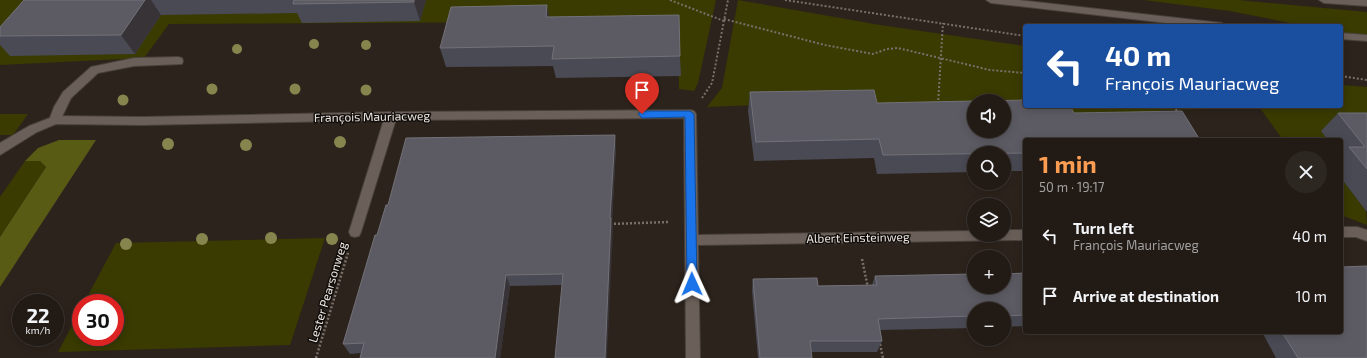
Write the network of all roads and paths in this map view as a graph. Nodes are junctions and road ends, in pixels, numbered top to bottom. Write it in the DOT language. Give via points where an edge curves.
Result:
graph roads {
  1 [pos="670,0"];
  2 [pos="728,0"];
  3 [pos="785,0"];
  4 [pos="991,0"];
  5 [pos="1324,0"];
  6 [pos="1367,3"];
  7 [pos="724,20"];
  8 [pos="944,23"];
  9 [pos="1204,24"];
  10 [pos="1023,36"];
  11 [pos="1343,36"];
  12 [pos="1367,38"];
  13 [pos="941,58"];
  14 [pos="178,61"];
  15 [pos="1023,73"];
  16 [pos="1343,76"];
  17 [pos="1367,80"];
  18 [pos="938,104"];
  19 [pos="1175,108"];
  20 [pos="690,114"];
  21 [pos="391,116"];
  22 [pos="1181,116"];
  23 [pos="55,120"];
  24 [pos="0,151"];
  25 [pos="691,222"];
  26 [pos="604,224"];
  27 [pos="355,232"];
  28 [pos="1343,232"];
  29 [pos="1023,235"];
  30 [pos="1367,236"];
  31 [pos="857,237"];
  32 [pos="691,240"];
  33 [pos="868,290"];
  34 [pos="880,343"];
  35 [pos="316,358"];
  36 [pos="693,358"];
  37 [pos="883,358"];
  1 -- 7 [label="path"];
  2 -- 7 [label="path"];
  3 -- 8 [label="path"];
  4 -- 9 [label="street"];
  5 -- 6 [label="street"];
  7 -- 13 [label="path" via="873,54 898,48"];
  7 -- 20 [label="path" via="712,83"];
  8 -- 10 [label="path"];
  8 -- 13 [label="path"];
  11 -- 12 [label="street"];
  13 -- 15 [label="path" via="990,70"];
  13 -- 18 [label="path"];
  14 -- 23 [label="street" via="134,62 94,70 67,95"];
  16 -- 17 [label="path"];
  19 -- 22 [label="path"];
  20 -- 21 [label="street, François Mauriacweg"];
  20 -- 25 [label="street"];
  21 -- 23 [label="street, François Mauriacweg" via="142,121"];
  21 -- 27 [label="street"];
  23 -- 24 [label="street, François Mauriacweg" via="33,129"];
  25 -- 26 [label="path"];
  25 -- 32 [label="street"];
  27 -- 35 [label="path, Lester Pearsonweg"];
  28 -- 30 [label="street" via="1357,232"];
  29 -- 31 [label="street, Albert Einsteinweg"];
  31 -- 32 [label="street, Albert Einsteinweg"];
  31 -- 33 [label="path"];
  32 -- 36 [label="street"];
  34 -- 37 [label="path"];
}
